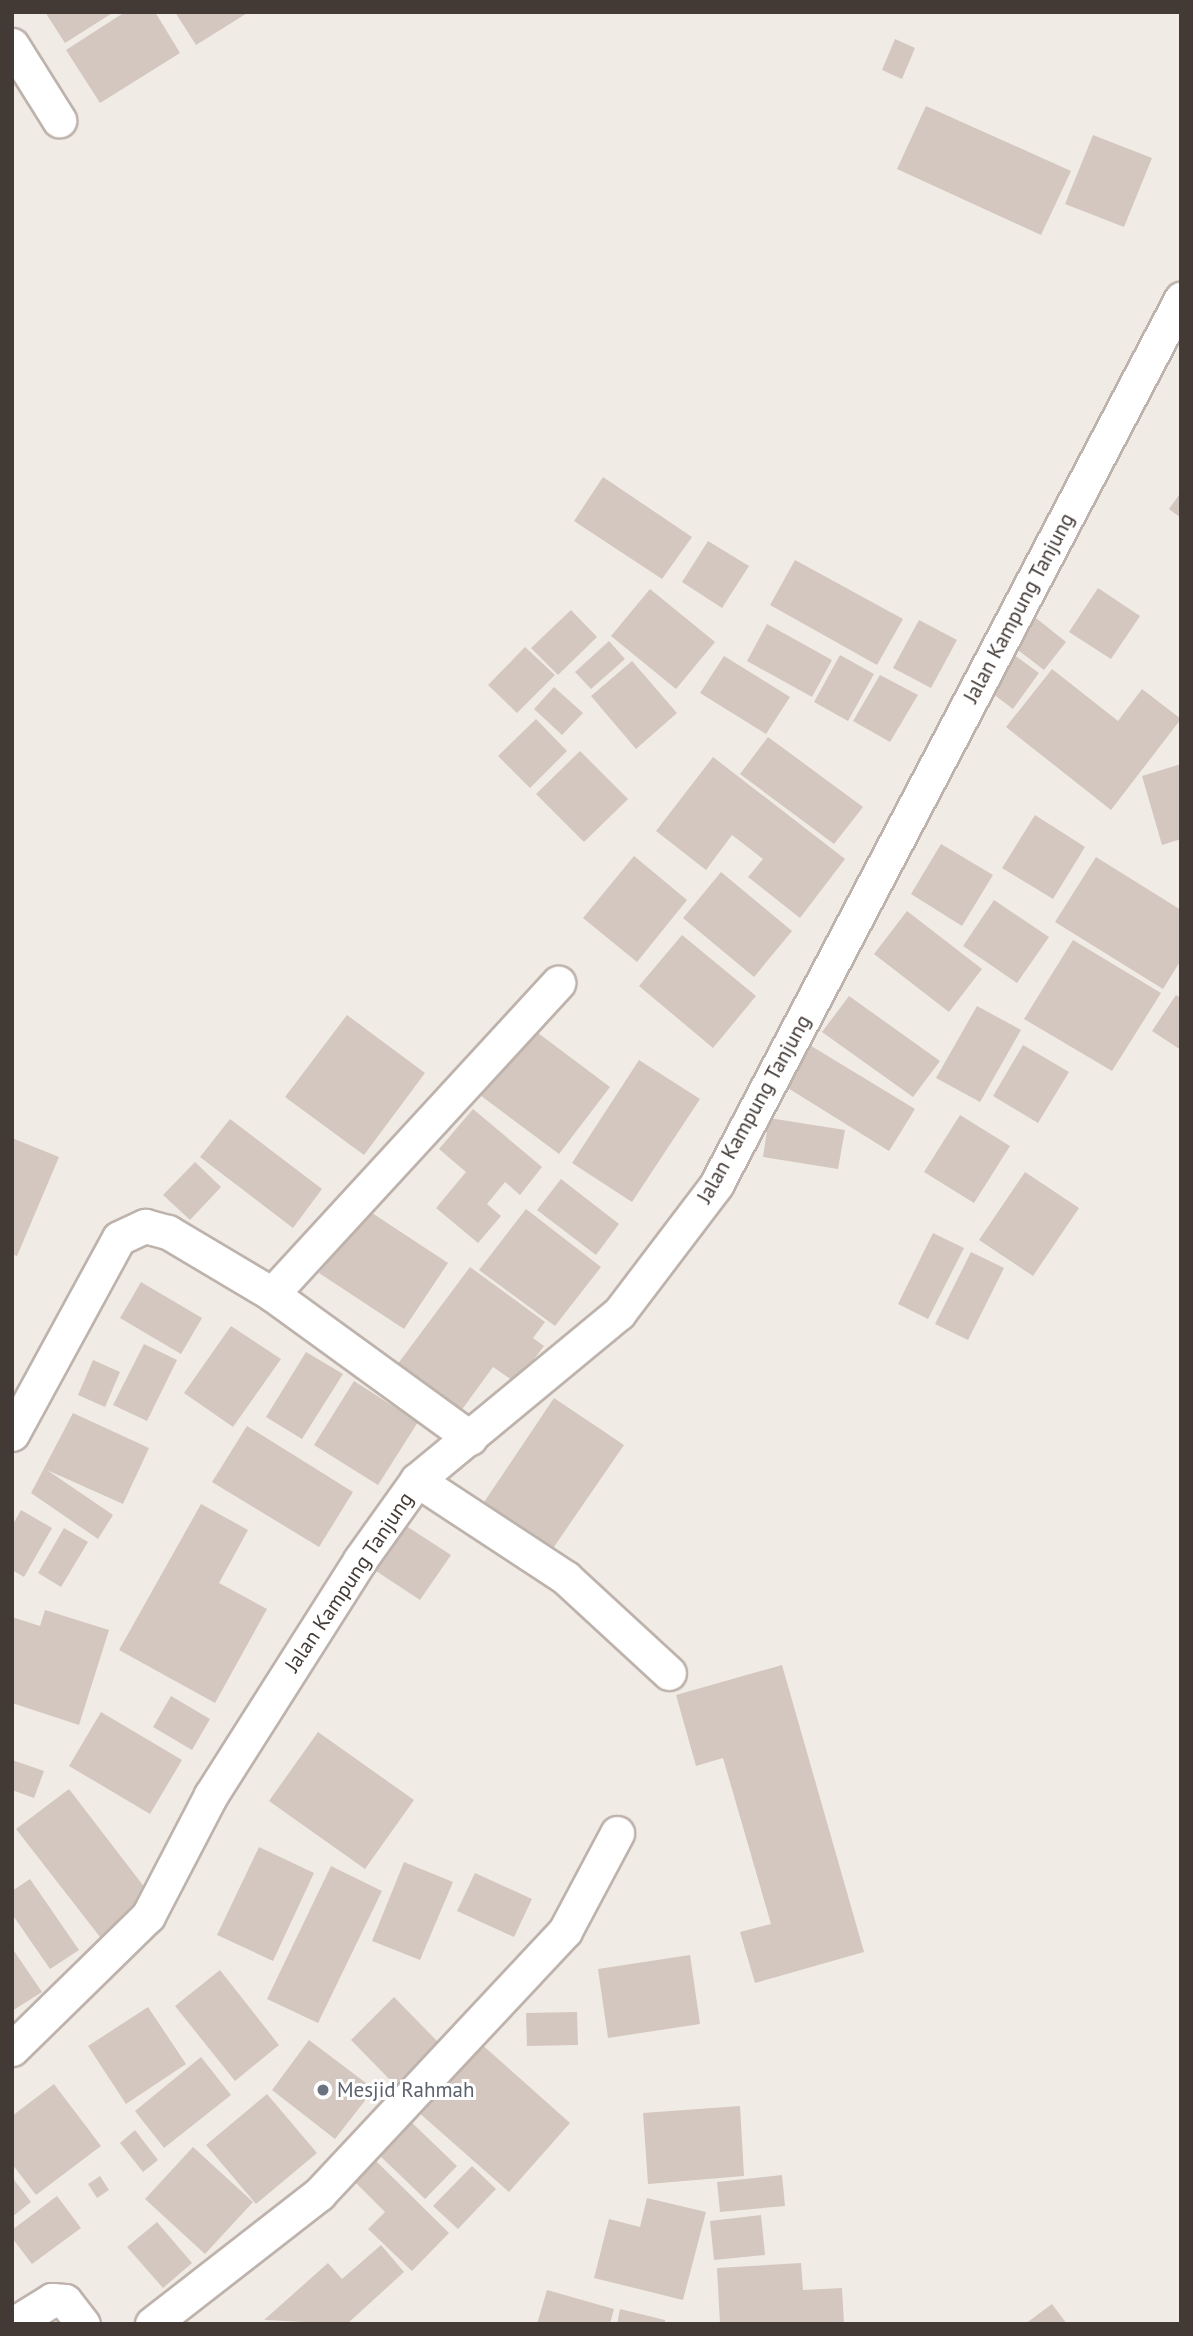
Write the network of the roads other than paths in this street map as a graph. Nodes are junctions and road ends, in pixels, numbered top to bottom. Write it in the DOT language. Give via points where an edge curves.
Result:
graph roads {
  1 [pos="12,45"];
  2 [pos="59,120"];
  3 [pos="1181,299"];
  4 [pos="558,983"];
  5 [pos="272,1294"];
  6 [pos="12,1434"];
  7 [pos="470,1438"];
  8 [pos="417,1480"];
  9 [pos="669,1673"];
  10 [pos="617,1833"];
  11 [pos="12,2049"];
  12 [pos="13,2324"];
  13 [pos="83,2324"];
  14 [pos="152,2324"];
  1 -- 2 [label="street"];
  3 -- 7 [label="street, Jalan Kampung Tanjung" via="716,1185 619,1313"];
  4 -- 5 [label="street"];
  5 -- 6 [label="street" via="168,1232 145,1226 119,1238"];
  5 -- 7 [label="street"];
  7 -- 8 [label="street, Jalan Kampung Tanjung"];
  8 -- 9 [label="street" via="566,1578"];
  8 -- 11 [label="street, Jalan Kampung Tanjung" via="360,1560 211,1795 148,1916"];
  10 -- 14 [label="street" via="565,1931 319,2194"];
  12 -- 13 [label="street" via="52,2300 65,2301"];
}
